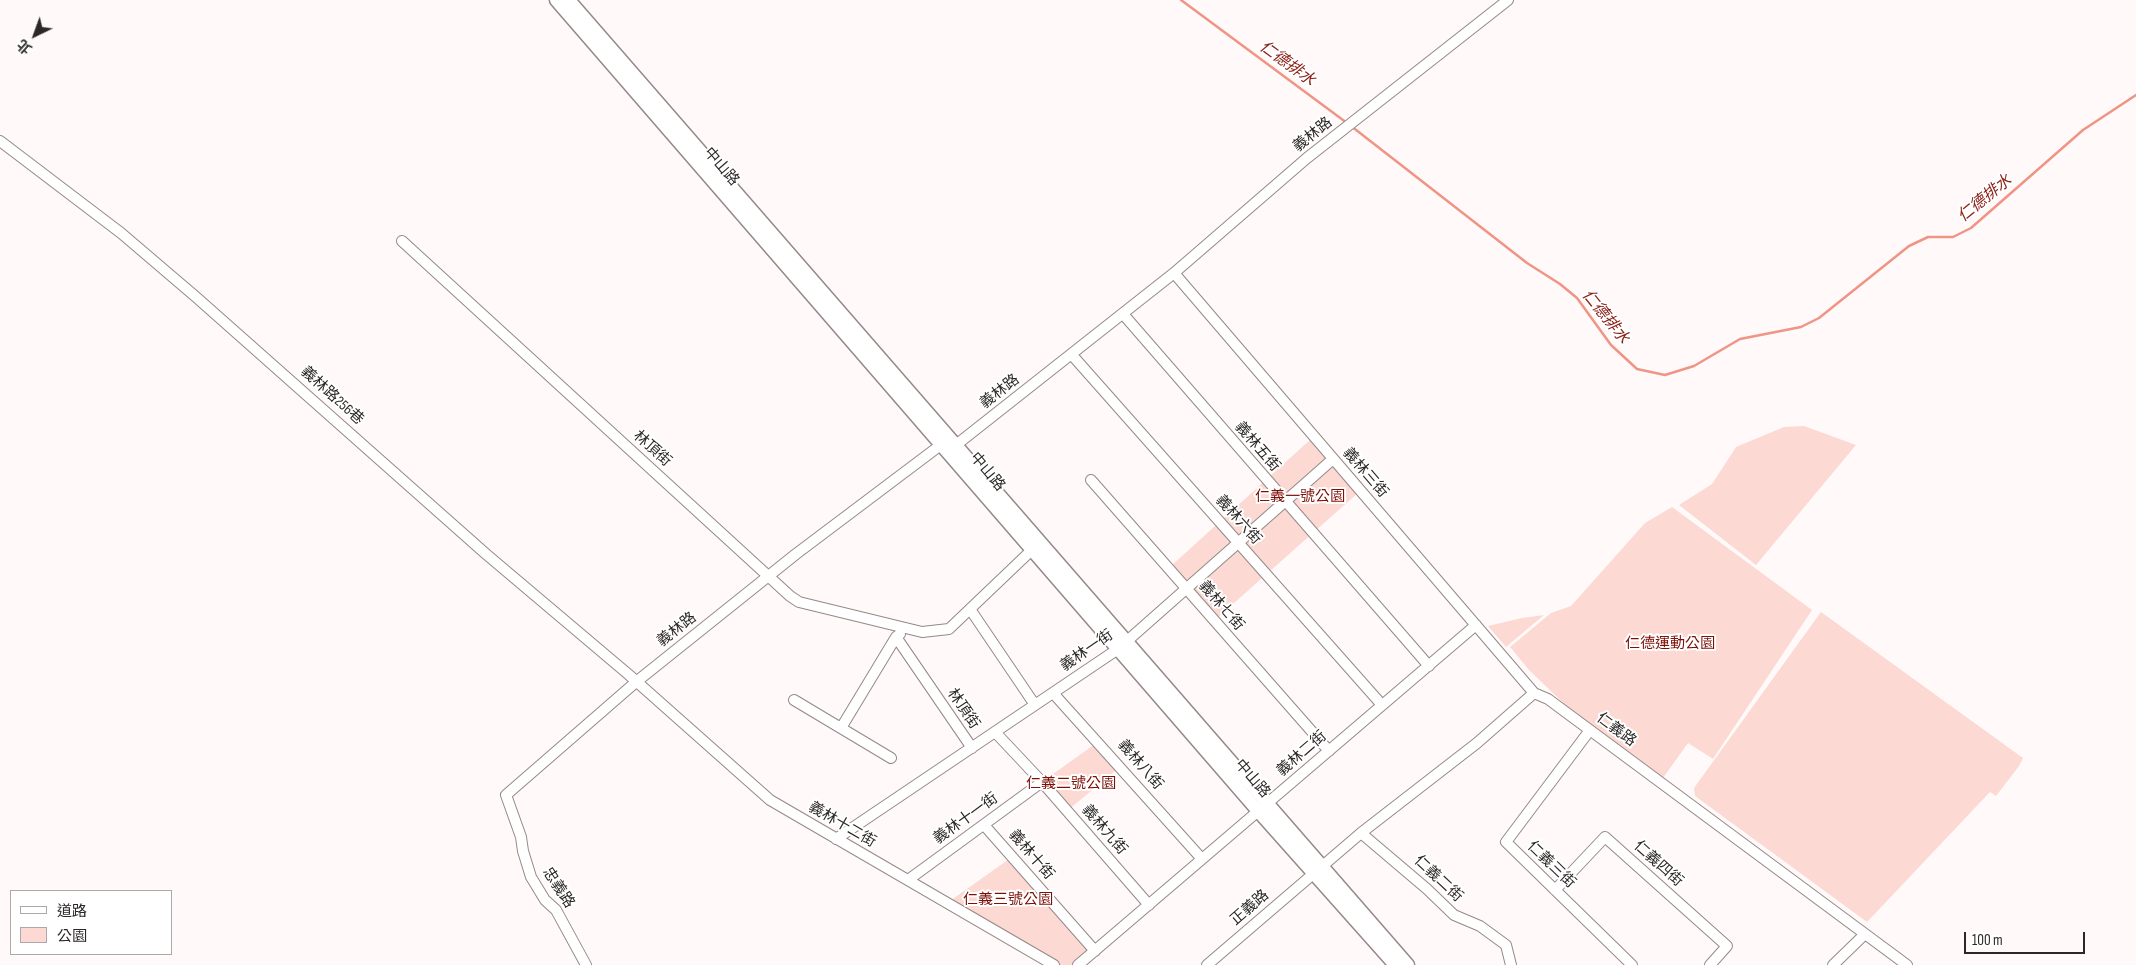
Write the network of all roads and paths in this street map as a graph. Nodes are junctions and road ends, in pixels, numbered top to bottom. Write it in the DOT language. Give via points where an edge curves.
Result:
graph roads {
  1 [pos="556,0"];
  2 [pos="569,0"];
  3 [pos="1508,0"];
  4 [pos="0,141"];
  5 [pos="402,241"];
  6 [pos="1174,273"];
  7 [pos="1123,314"];
  8 [pos="1072,355"];
  9 [pos="942,444"];
  10 [pos="956,445"];
  11 [pos="1333,459"];
  12 [pos="1091,480"];
  13 [pos="1285,501"];
  14 [pos="1238,542"];
  15 [pos="1035,546"];
  16 [pos="769,576"];
  17 [pos="1186,588"];
  18 [pos="970,609"];
  19 [pos="1476,625"];
  20 [pos="908,629"];
  21 [pos="896,637"];
  22 [pos="1122,646"];
  23 [pos="1429,666"];
  24 [pos="636,682"];
  25 [pos="1053,693"];
  26 [pos="1534,693"];
  27 [pos="794,700"];
  28 [pos="1035,705"];
  29 [pos="1382,705"];
  30 [pos="841,728"];
  31 [pos="1590,730"];
  32 [pos="995,732"];
  33 [pos="972,748"];
  34 [pos="1328,751"];
  35 [pos="891,758"];
  36 [pos="1042,782"];
  37 [pos="506,795"];
  38 [pos="1262,808"];
  39 [pos="984,825"];
  40 [pos="1362,833"];
  41 [pos="836,839"];
  42 [pos="1202,859"];
  43 [pos="1317,870"];
  44 [pos="908,880"];
  45 [pos="1555,890"];
  46 [pos="1149,905"];
  47 [pos="1865,934"];
  48 [pos="1095,951"];
  49 [pos="586,965"];
  50 [pos="1054,965"];
  51 [pos="1078,965"];
  52 [pos="1206,965"];
  53 [pos="1395,965"];
  54 [pos="1408,965"];
  55 [pos="1512,965"];
  56 [pos="1632,965"];
  57 [pos="1710,965"];
  58 [pos="1833,965"];
  59 [pos="1907,965"];
  1 -- 9 [label="main road, 中山路"];
  2 -- 10 [label="main road, 中山路"];
  3 -- 6 [label="street, 義林路" via="1306,158"];
  4 -- 24 [label="street, 義林路256巷" via="121,233"];
  5 -- 16 [label="street, 林頂街"];
  6 -- 7 [label="street, 義林路"];
  6 -- 11 [label="street, 義林三街"];
  7 -- 8 [label="street, 義林路"];
  7 -- 13 [label="street, 義林五街"];
  8 -- 10 [label="street, 義林路"];
  8 -- 14 [label="street, 義林六街"];
  9 -- 10 [label="street"];
  9 -- 15 [label="main road, 中山路"];
  9 -- 16 [label="street, 義林路"];
  10 -- 15 [label="main road, 中山路"];
  11 -- 13 [label="street, 義林一街"];
  11 -- 19 [label="street, 義林三街"];
  12 -- 17 [label="street, 義林七街"];
  13 -- 14 [label="street, 義林一街"];
  13 -- 23 [label="street, 義林五街"];
  14 -- 17 [label="street, 義林一街"];
  14 -- 29 [label="street, 義林六街"];
  15 -- 18 [label="street, 林頂街"];
  15 -- 22 [label="main road, 中山路"];
  16 -- 20 [label="street, 林頂街" via="799,602"];
  16 -- 24 [label="street, 義林路"];
  17 -- 22 [label="street, 義林一街"];
  17 -- 34 [label="street, 義林七街"];
  18 -- 20 [label="street, 林頂街" via="949,629 922,632"];
  18 -- 28 [label="street"];
  19 -- 23 [label="street, 義林二街"];
  19 -- 26 [label="street, 義林三街"];
  20 -- 21 [label="street"];
  21 -- 30 [label="street"];
  21 -- 33 [label="street, 林頂街"];
  22 -- 25 [label="street, 義林一街"];
  22 -- 38 [label="main road, 中山路"];
  23 -- 29 [label="street, 義林二街"];
  24 -- 37 [label="street, 義林路"];
  24 -- 41 [label="street, 義林十二街" via="770,800"];
  25 -- 28 [label="street, 義林一街"];
  25 -- 42 [label="street, 義林八街"];
  26 -- 31 [label="street, 仁義路" via="1548,699"];
  26 -- 40 [label="street" via="1477,743"];
  27 -- 30 [label="street"];
  28 -- 32 [label="street, 義林一街"];
  29 -- 34 [label="street, 義林二街"];
  30 -- 35 [label="street"];
  31 -- 45 [label="street, 仁義三街" via="1506,842"];
  31 -- 47 [label="street, 仁義路"];
  32 -- 33 [label="street, 義林一街"];
  32 -- 36 [label="street, 義林九街"];
  33 -- 41 [label="street, 義林一街"];
  34 -- 38 [label="street, 義林二街"];
  36 -- 39 [label="street, 義林十一街"];
  36 -- 46 [label="street, 義林九街"];
  37 -- 49 [label="street, 忠義路" via="531,877 563,923"];
  38 -- 42 [label="street, 義林二街"];
  38 -- 43 [label="main road, 中山路"];
  39 -- 44 [label="street, 義林十一街"];
  39 -- 48 [label="street, 義林十街"];
  40 -- 43 [label="street"];
  40 -- 55 [label="street, 仁義二街" via="1454,915 1480,926 1506,945"];
  41 -- 44 [label="street, 義林十二街"];
  42 -- 46 [label="street, 義林二街"];
  43 -- 52 [label="street, 正義路"];
  43 -- 53 [label="main road, 中山路"];
  43 -- 54 [label="main road, 中山路"];
  44 -- 50 [label="street, 義林十二街"];
  45 -- 56 [label="street, 仁義三街"];
  45 -- 57 [label="street, 仁義四街" via="1605,837 1727,946"];
  46 -- 48 [label="street, 義林二街"];
  47 -- 58 [label="street"];
  47 -- 59 [label="street, 仁義路"];
  48 -- 51 [label="street, 義林二街"];
}
